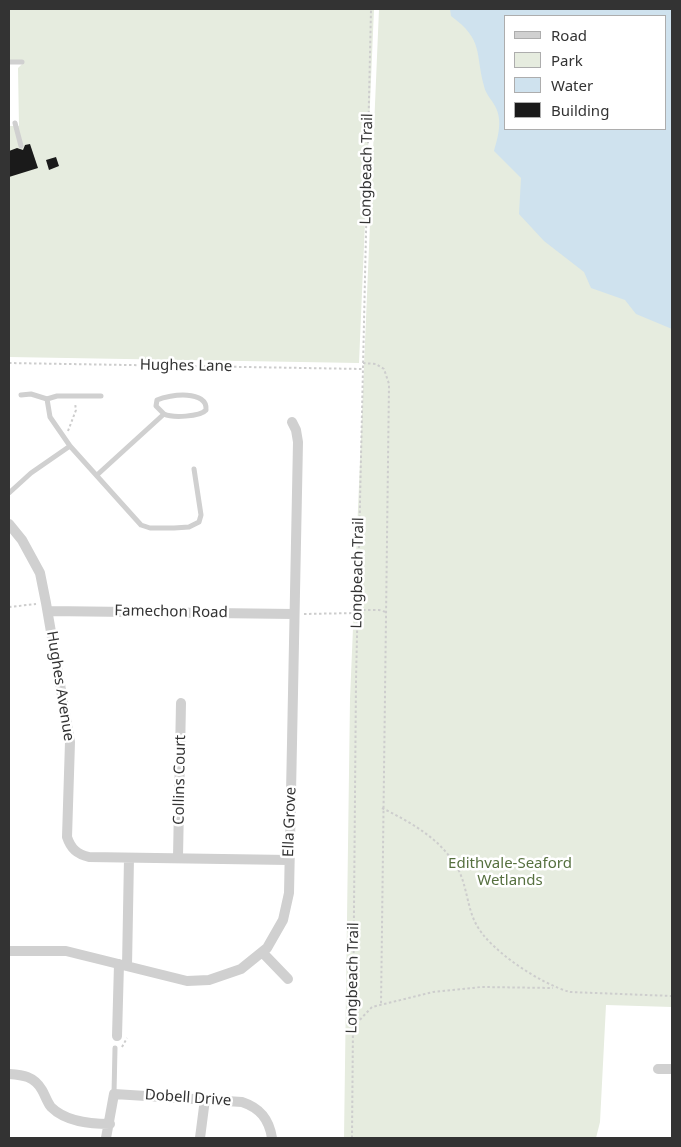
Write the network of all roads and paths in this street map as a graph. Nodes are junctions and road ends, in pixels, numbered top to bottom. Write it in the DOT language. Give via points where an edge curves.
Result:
graph roads {
  1 [pos="371,9"];
  2 [pos="9,62"];
  3 [pos="22,62"];
  4 [pos="15,122"];
  5 [pos="21,146"];
  6 [pos="9,363"];
  7 [pos="363,363"];
  8 [pos="363,369"];
  9 [pos="21,396"];
  10 [pos="74,396"];
  11 [pos="101,396"];
  12 [pos="47,399"];
  13 [pos="164,414"];
  14 [pos="292,422"];
  15 [pos="62,436"];
  16 [pos="70,446"];
  17 [pos="194,469"];
  18 [pos="96,475"];
  19 [pos="9,493"];
  20 [pos="9,524"];
  21 [pos="9,607"];
  22 [pos="47,607"];
  23 [pos="358,610"];
  24 [pos="386,612"];
  25 [pos="358,613"];
  26 [pos="294,614"];
  27 [pos="181,703"];
  28 [pos="382,808"];
  29 [pos="178,857"];
  30 [pos="129,858"];
  31 [pos="288,860"];
  32 [pos="9,951"];
  33 [pos="262,952"];
  34 [pos="123,965"];
  35 [pos="288,979"];
  36 [pos="555,988"];
  37 [pos="672,996"];
  38 [pos="381,1004"];
  39 [pos="353,1027"];
  40 [pos="117,1036"];
  41 [pos="114,1048"];
  42 [pos="658,1069"];
  43 [pos="672,1069"];
  44 [pos="9,1074"];
  45 [pos="114,1094"];
  46 [pos="204,1099"];
  47 [pos="110,1124"];
  48 [pos="106,1138"];
  49 [pos="200,1138"];
  50 [pos="272,1138"];
  51 [pos="352,1138"];
  1 -- 7 [label="path, Longbeach Trail"];
  2 -- 3 [label="lane"];
  4 -- 5 [label="lane"];
  6 -- 8 [label="path, Hughes Lane"];
  7 -- 8 [label="path, Longbeach Trail"];
  7 -- 24 [label="path" via="376,364 384,369 389,384"];
  8 -- 23 [label="path, Longbeach Trail"];
  9 -- 12 [label="lane" via="34,394"];
  10 -- 11 [label="lane"];
  10 -- 12 [label="lane"];
  10 -- 15 [label="path" via="76,410 70,429"];
  12 -- 15 [label="lane" via="49,416"];
  13 -- 13 [label="lane" via="155,402 166,396 198,397 206,405 202,414 177,417"];
  13 -- 18 [label="lane"];
  14 -- 26 [label="street, Ella Grove" via="298,442"];
  15 -- 16 [label="lane"];
  16 -- 18 [label="lane"];
  16 -- 19 [label="lane"];
  17 -- 18 [label="lane" via="201,502 200,520 189,527 149,528 140,524"];
  20 -- 22 [label="street, Hughes Avenue" via="22,540 40,574"];
  21 -- 22 [label="path"];
  22 -- 26 [label="street, Famechon Road"];
  22 -- 30 [label="street, Hughes Avenue" via="70,742 67,837 80,855"];
  23 -- 24 [label="path"];
  23 -- 25 [label="path, Longbeach Trail"];
  24 -- 28 [label="path"];
  25 -- 26 [label="path"];
  25 -- 39 [label="path, Longbeach Trail"];
  26 -- 31 [label="street, Ella Grove"];
  27 -- 29 [label="street, Collins Court"];
  28 -- 36 [label="path" via="415,824 444,850 458,870 476,924 486,938 515,963"];
  28 -- 38 [label="path"];
  29 -- 30 [label="street, Hughes Avenue"];
  29 -- 31 [label="street, Hughes Avenue"];
  30 -- 34 [label="street"];
  31 -- 33 [label="street, Ella Grove" via="289,893 283,920"];
  32 -- 34 [label="street, Ella Grove" via="66,951"];
  33 -- 34 [label="street, Ella Grove" via="241,969 209,980 187,981"];
  33 -- 35 [label="street"];
  34 -- 40 [label="street"];
  36 -- 37 [label="path" via="570,992"];
  36 -- 38 [label="path" via="480,987 433,992"];
  38 -- 39 [label="path" via="372,1007"];
  39 -- 51 [label="path, Longbeach Trail"];
  41 -- 45 [label="lane"];
  42 -- 43 [label="street"];
  44 -- 47 [label="street" via="28,1076 59,1114 88,1124"];
  45 -- 46 [label="street, Dobell Drive"];
  45 -- 47 [label="street"];
  46 -- 49 [label="street"];
  46 -- 50 [label="street, Dobell Drive" via="236,1101 256,1108 268,1121"];
  47 -- 48 [label="street"];
}
